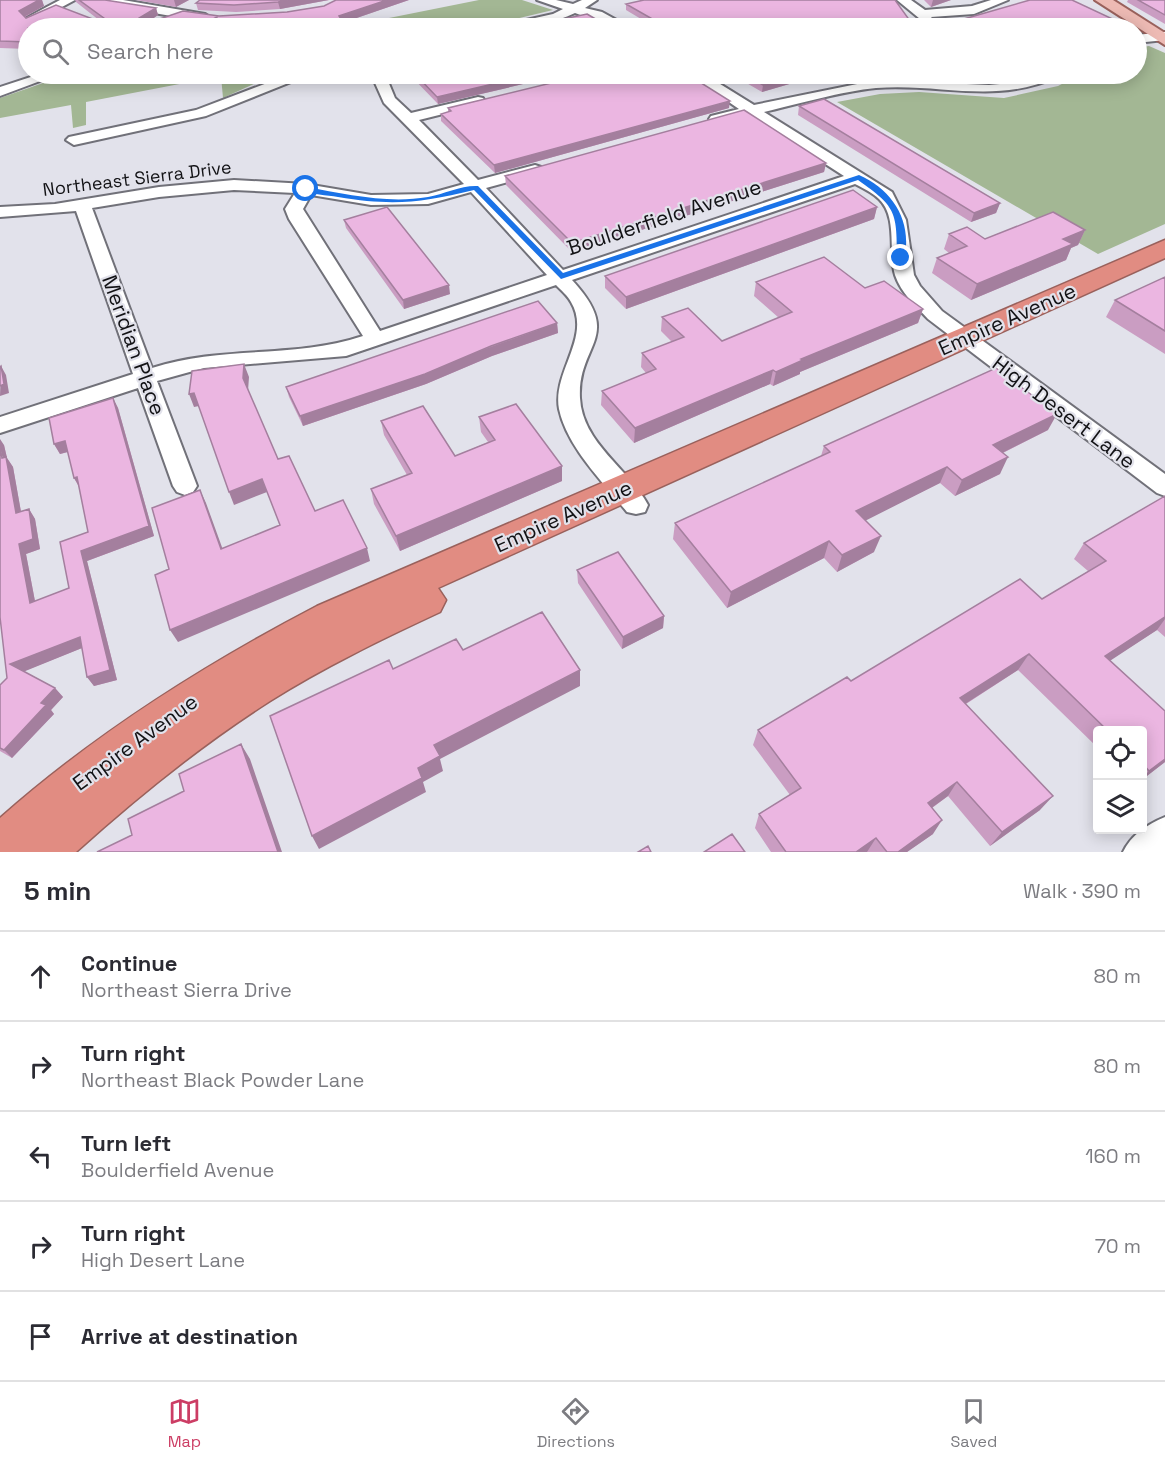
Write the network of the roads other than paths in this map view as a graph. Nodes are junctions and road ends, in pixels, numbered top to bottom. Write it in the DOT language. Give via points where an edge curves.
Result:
graph roads {
  1 [pos="69,0"];
  2 [pos="103,0"];
  3 [pos="543,0"];
  4 [pos="591,0"];
  5 [pos="903,0"];
  6 [pos="1002,0"];
  7 [pos="1103,0"];
  8 [pos="194,4"];
  9 [pos="574,8"];
  10 [pos="177,13"];
  11 [pos="922,14"];
  12 [pos="32,18"];
  13 [pos="167,18"];
  14 [pos="214,18"];
  15 [pos="549,18"];
  16 [pos="604,18"];
  17 [pos="925,18"];
  18 [pos="1131,18"];
  19 [pos="1147,28"];
  20 [pos="1163,38"];
  21 [pos="1147,39"];
  22 [pos="23,84"];
  23 [pos="274,84"];
  24 [pos="382,84"];
  25 [pos="712,84"];
  26 [pos="973,84"];
  27 [pos="1022,84"];
  28 [pos="976,88"];
  29 [pos="0,92"];
  30 [pos="498,96"];
  31 [pos="753,108"];
  32 [pos="406,119"];
  33 [pos="705,122"];
  34 [pos="74,140"];
  35 [pos="556,164"];
  36 [pos="859,177"];
  37 [pos="476,187"];
  38 [pos="306,189"];
  39 [pos="82,205"];
  40 [pos="0,212"];
  41 [pos="1165,248"];
  42 [pos="1165,266"];
  43 [pos="561,276"];
  44 [pos="376,340"];
  45 [pos="972,344"];
  46 [pos="146,377"];
  47 [pos="0,425"];
  48 [pos="185,486"];
  49 [pos="1165,487"];
  50 [pos="629,497"];
  51 [pos="1165,833"];
  52 [pos="0,850"];
  53 [pos="40,852"];
  54 [pos="1140,852"];
  1 -- 12 [label="street"];
  2 -- 10 [label="street"];
  3 -- 9 [label="street"];
  4 -- 9 [label="street"];
  5 -- 11 [label="street"];
  6 -- 11 [label="street" via="974,10"];
  7 -- 18 [label="main road"];
  8 -- 10 [label="street"];
  9 -- 15 [label="street"];
  9 -- 16 [label="street"];
  10 -- 13 [label="street"];
  10 -- 14 [label="street"];
  11 -- 17 [label="street"];
  19 -- 20 [label="main road"];
  20 -- 21 [label="street"];
  22 -- 29 [label="street"];
  23 -- 34 [label="street" via="237,102 198,114"];
  24 -- 32 [label="street" via="389,100"];
  25 -- 31 [label="street, High Desert Lane"];
  26 -- 28 [label="street"];
  27 -- 28 [label="street"];
  28 -- 31 [label="street" via="871,85"];
  30 -- 32 [label="street"];
  31 -- 33 [label="street"];
  31 -- 36 [label="street, High Desert Lane"];
  32 -- 37 [label="street"];
  35 -- 37 [label="street, Northeast Sierra Drive"];
  36 -- 43 [label="street, Boulderfield Avenue"];
  36 -- 45 [label="street, High Desert Lane" via="886,196 896,209 901,224 901,258 909,286 935,315"];
  37 -- 38 [label="street, Northeast Sierra Drive" via="428,199 399,201"];
  37 -- 43 [label="street"];
  38 -- 39 [label="street, Northeast Sierra Drive" via="234,185"];
  38 -- 44 [label="street" via="294,209 298,219"];
  39 -- 40 [label="street, Northeast Sierra Drive"];
  39 -- 46 [label="street, Meridian Place"];
  41 -- 45 [label="highway, Empire Avenue"];
  42 -- 45 [label="highway, Empire Avenue"];
  43 -- 44 [label="street, Boulderfield Avenue"];
  43 -- 50 [label="street" via="581,301 588,319 588,340 570,384 568,399 573,417"];
  44 -- 46 [label="street, Boulderfield Avenue" via="314,355 215,358"];
  45 -- 49 [label="street, High Desert Lane"];
  45 -- 50 [label="highway, Empire Avenue"];
  46 -- 47 [label="street, Boulderfield Avenue"];
  46 -- 48 [label="street, Meridian Place"];
  50 -- 52 [label="highway, Empire Avenue" via="331,618 259,657 184,704 98,766"];
  50 -- 53 [label="highway, Empire Avenue" via="289,668 226,706 150,760"];
  51 -- 54 [label="street"];
}
